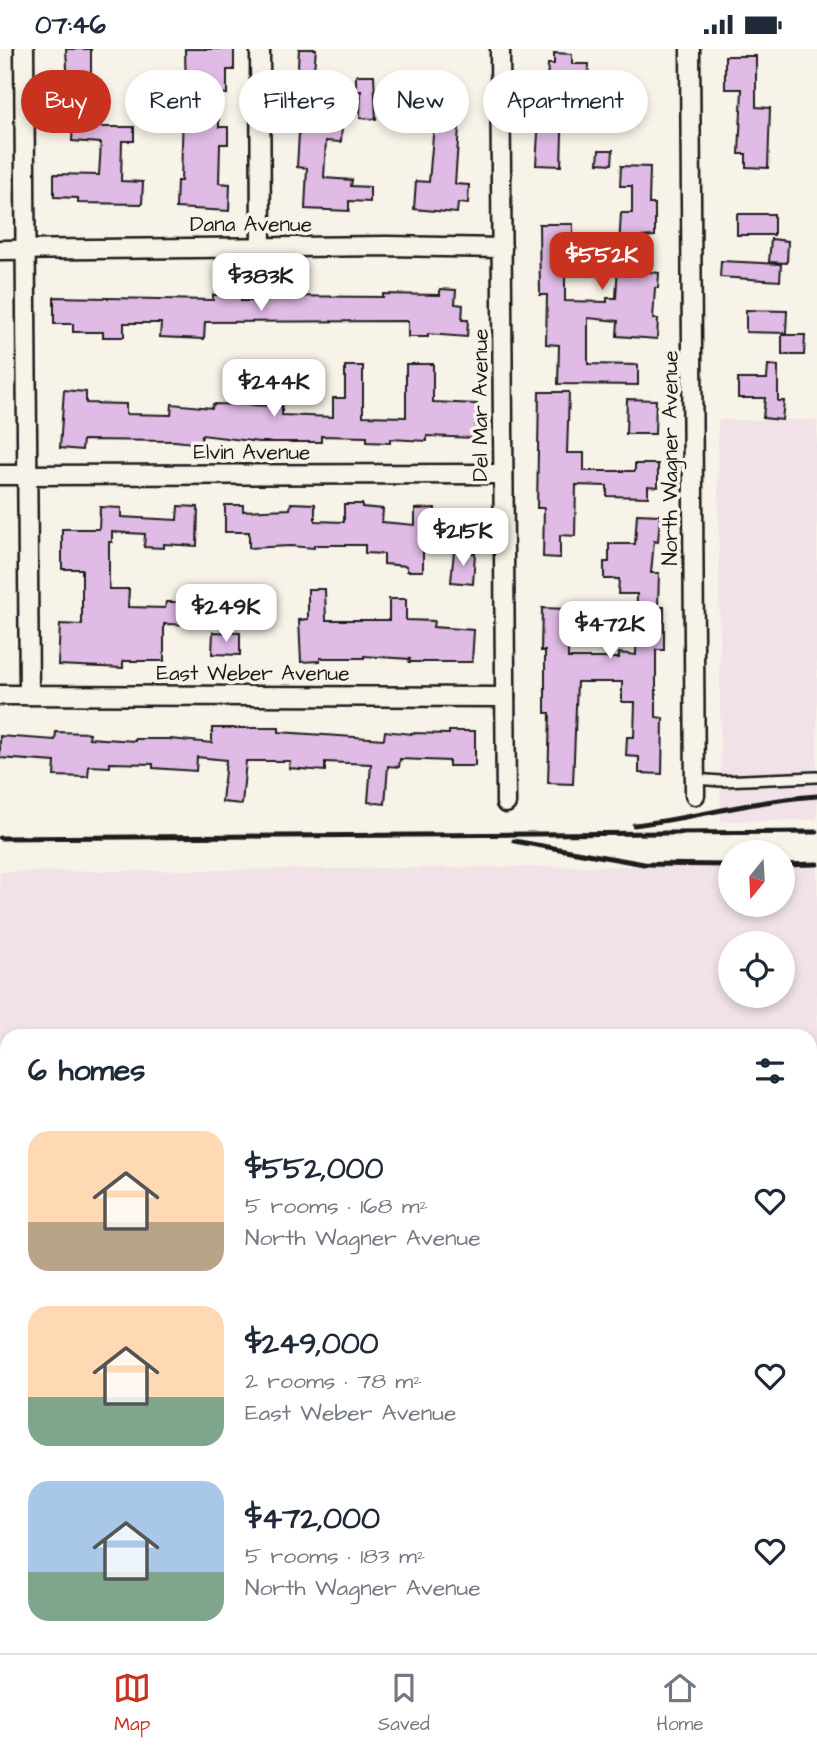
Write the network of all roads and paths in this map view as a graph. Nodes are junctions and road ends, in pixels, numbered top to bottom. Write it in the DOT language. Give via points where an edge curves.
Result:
graph roads {
  1 [pos="24,49"];
  2 [pos="260,49"];
  3 [pos="500,49"];
  4 [pos="690,49"];
  5 [pos="261,247"];
  6 [pos="502,248"];
  7 [pos="0,250"];
  8 [pos="25,250"];
  9 [pos="503,474"];
  10 [pos="0,475"];
  11 [pos="28,475"];
  12 [pos="0,695"];
  13 [pos="29,695"];
  14 [pos="505,697"];
  15 [pos="817,777"];
  16 [pos="695,787"];
  17 [pos="506,803"];
  1 -- 8 [label="street"];
  2 -- 5 [label="street"];
  3 -- 6 [label="street, Del Mar Avenue"];
  4 -- 16 [label="street, North Wagner Avenue"];
  5 -- 6 [label="street, Dana Avenue"];
  5 -- 8 [label="street, Dana Avenue"];
  6 -- 9 [label="street, Del Mar Avenue"];
  7 -- 8 [label="street, Dana Avenue"];
  8 -- 11 [label="street"];
  9 -- 11 [label="street, Elvin Avenue"];
  9 -- 14 [label="street, Del Mar Avenue"];
  10 -- 11 [label="street, Elvin Avenue"];
  11 -- 13 [label="street"];
  12 -- 13 [label="street, East Weber Avenue"];
  13 -- 14 [label="street, East Weber Avenue"];
  14 -- 17 [label="street, Del Mar Avenue"];
  15 -- 16 [label="lane" via="721,781"];
}
